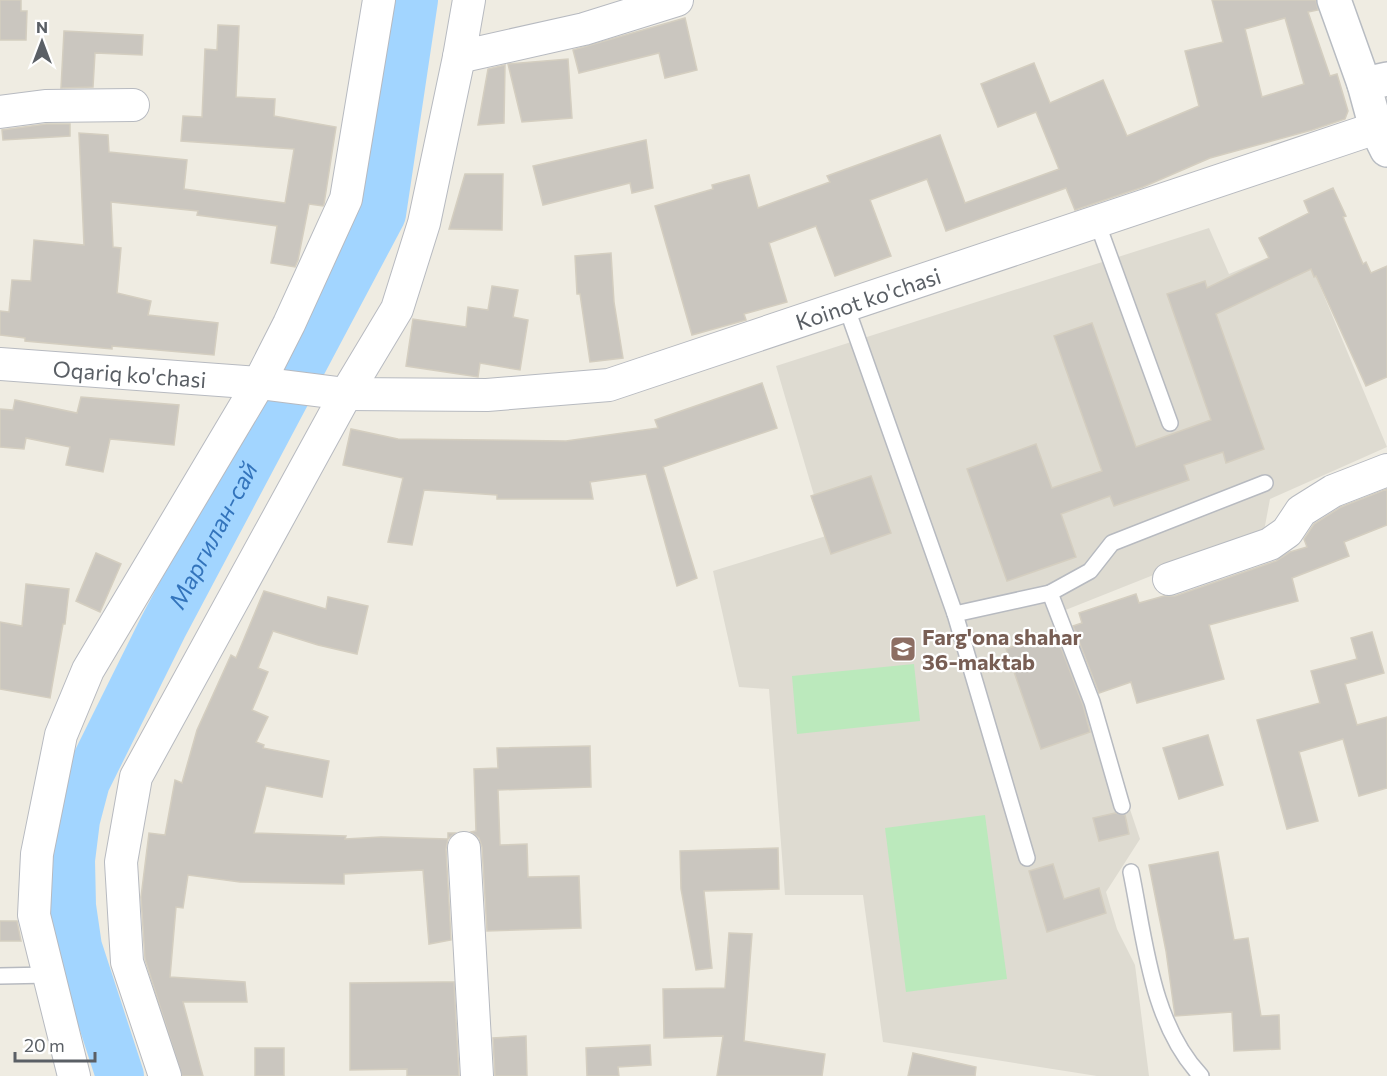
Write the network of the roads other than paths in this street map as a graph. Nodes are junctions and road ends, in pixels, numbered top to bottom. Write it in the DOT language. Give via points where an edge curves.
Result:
graph roads {
  1 [pos="379,0"];
  2 [pos="469,0"];
  3 [pos="677,0"];
  4 [pos="1334,0"];
  5 [pos="459,57"];
  6 [pos="1376,81"];
  7 [pos="133,105"];
  8 [pos="0,112"];
  9 [pos="1382,139"];
  10 [pos="1097,222"];
  11 [pos="846,306"];
  12 [pos="0,364"];
  13 [pos="259,383"];
  14 [pos="345,393"];
  15 [pos="1170,423"];
  16 [pos="1387,470"];
  17 [pos="1265,483"];
  18 [pos="1169,579"];
  19 [pos="1050,593"];
  20 [pos="955,614"];
  21 [pos="1122,806"];
  22 [pos="464,848"];
  23 [pos="1027,858"];
  24 [pos="1131,872"];
  25 [pos="49,975"];
  26 [pos="0,976"];
  27 [pos="74,1076"];
  28 [pos="165,1076"];
  29 [pos="477,1076"];
  30 [pos="1201,1076"];
  1 -- 13 [label="street" via="346,198"];
  2 -- 5 [label="street"];
  3 -- 5 [label="street" via="584,29"];
  4 -- 6 [label="main road"];
  5 -- 14 [label="street" via="424,223 397,309"];
  6 -- 9 [label="main road"];
  7 -- 8 [label="street" via="45,106"];
  9 -- 10 [label="street, Koinot ko'chasi"];
  10 -- 11 [label="street, Koinot ko'chasi"];
  10 -- 15 [label="lane"];
  11 -- 14 [label="street, Koinot ko'chasi" via="609,385 487,395"];
  11 -- 20 [label="lane"];
  12 -- 13 [label="street, Oqariq ko'chasi"];
  13 -- 14 [label="street, Koinot ko'chasi"];
  13 -- 25 [label="street" via="87,670 61,735 37,854 34,915"];
  14 -- 28 [label="street" via="136,777 121,861 127,962"];
  16 -- 18 [label="street" via="1334,491 1301,511 1287,532 1270,544"];
  17 -- 19 [label="lane" via="1112,543 1090,571"];
  19 -- 20 [label="lane"];
  19 -- 21 [label="lane" via="1092,702"];
  20 -- 23 [label="lane"];
  22 -- 29 [label="street"];
  24 -- 30 [label="lane" via="1153,981 1170,1028 1188,1062"];
  25 -- 26 [label="lane"];
  25 -- 27 [label="street"];
}
